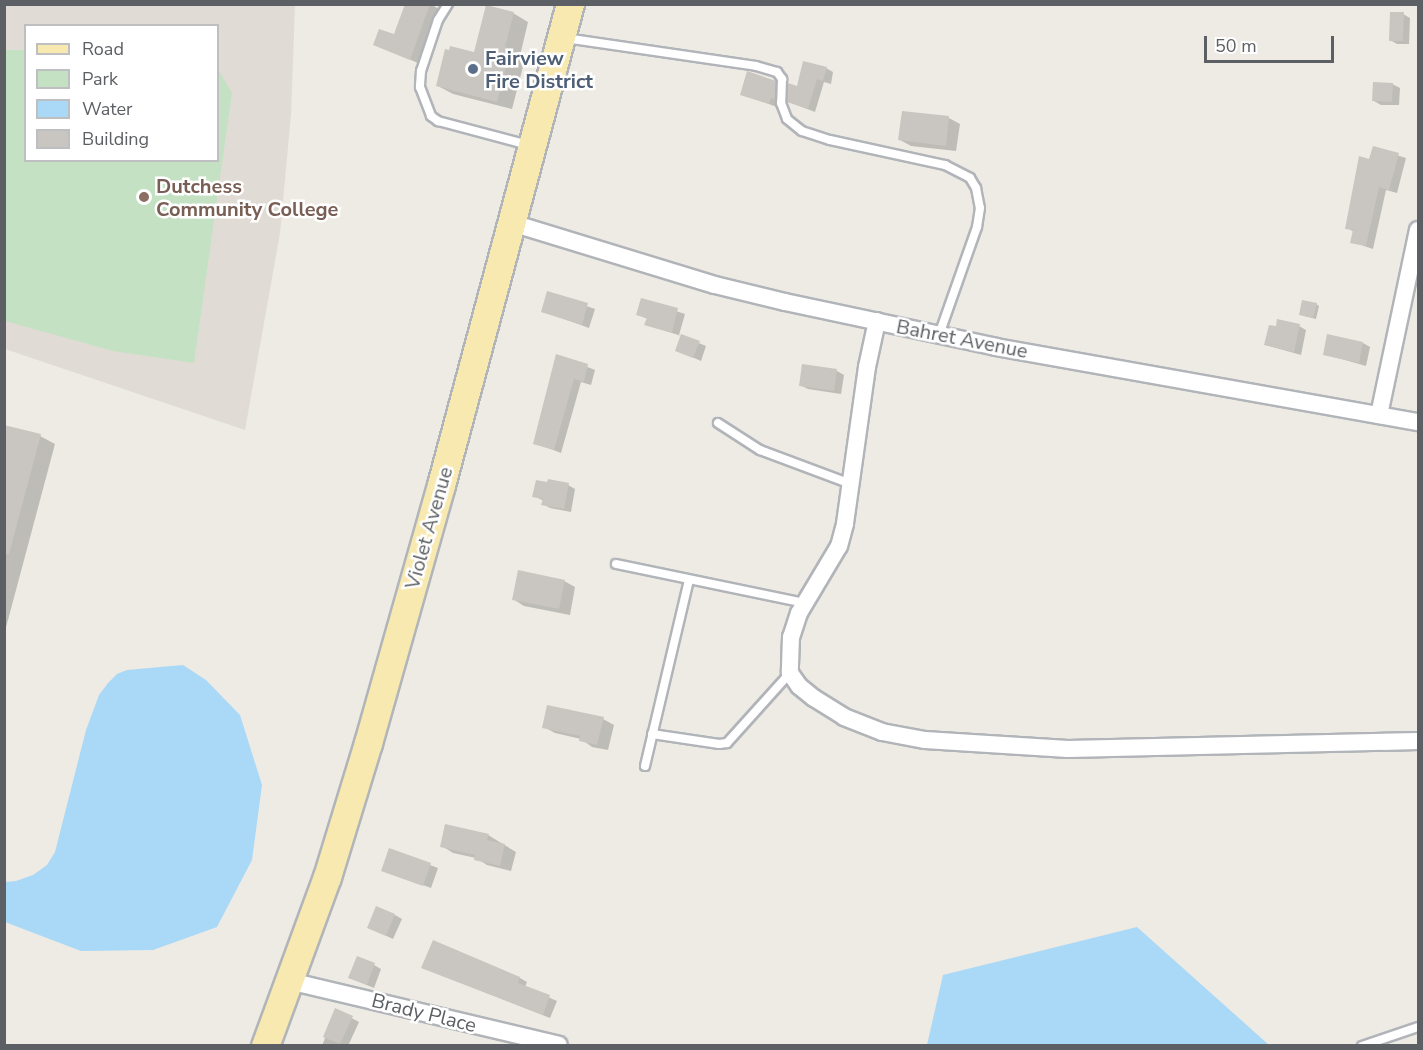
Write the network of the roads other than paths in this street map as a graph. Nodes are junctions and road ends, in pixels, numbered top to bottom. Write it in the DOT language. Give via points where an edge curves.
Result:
graph roads {
  1 [pos="448,4"];
  2 [pos="570,4"];
  3 [pos="562,37"];
  4 [pos="533,146"];
  5 [pos="512,223"];
  6 [pos="1419,230"];
  7 [pos="877,321"];
  8 [pos="939,334"];
  9 [pos="1379,415"];
  10 [pos="1419,422"];
  11 [pos="718,423"];
  12 [pos="851,484"];
  13 [pos="616,564"];
  14 [pos="689,580"];
  15 [pos="805,603"];
  16 [pos="790,673"];
  17 [pos="652,734"];
  18 [pos="1419,741"];
  19 [pos="645,766"];
  20 [pos="290,981"];
  21 [pos="1419,1028"];
  22 [pos="265,1046"];
  23 [pos="559,1046"];
  24 [pos="1362,1046"];
  1 -- 4 [label="lane" via="438,20 422,71 420,87 431,116"];
  2 -- 3 [label="main road, Violet Avenue"];
  3 -- 4 [label="main road, Violet Avenue"];
  3 -- 8 [label="lane" via="777,72 782,79 781,104 787,120 802,131 945,165 970,178 980,208 977,227"];
  4 -- 5 [label="main road, Violet Avenue"];
  5 -- 7 [label="street, Bahret Avenue" via="715,285"];
  5 -- 20 [label="main road, Violet Avenue" via="365,754"];
  6 -- 9 [label="street"];
  7 -- 8 [label="street, Bahret Avenue"];
  7 -- 12 [label="street"];
  8 -- 9 [label="street, Bahret Avenue"];
  9 -- 10 [label="street, Bahret Avenue"];
  11 -- 12 [label="lane" via="760,450"];
  12 -- 15 [label="street" via="839,546"];
  13 -- 14 [label="lane"];
  14 -- 15 [label="lane"];
  14 -- 17 [label="lane"];
  15 -- 16 [label="street" via="791,637"];
  16 -- 17 [label="lane" via="726,743"];
  16 -- 18 [label="street" via="799,686 844,717 882,732 925,740 1068,749"];
  17 -- 19 [label="lane"];
  20 -- 22 [label="main road, Violet Avenue"];
  20 -- 23 [label="street, Brady Place"];
  21 -- 24 [label="lane"];
}
